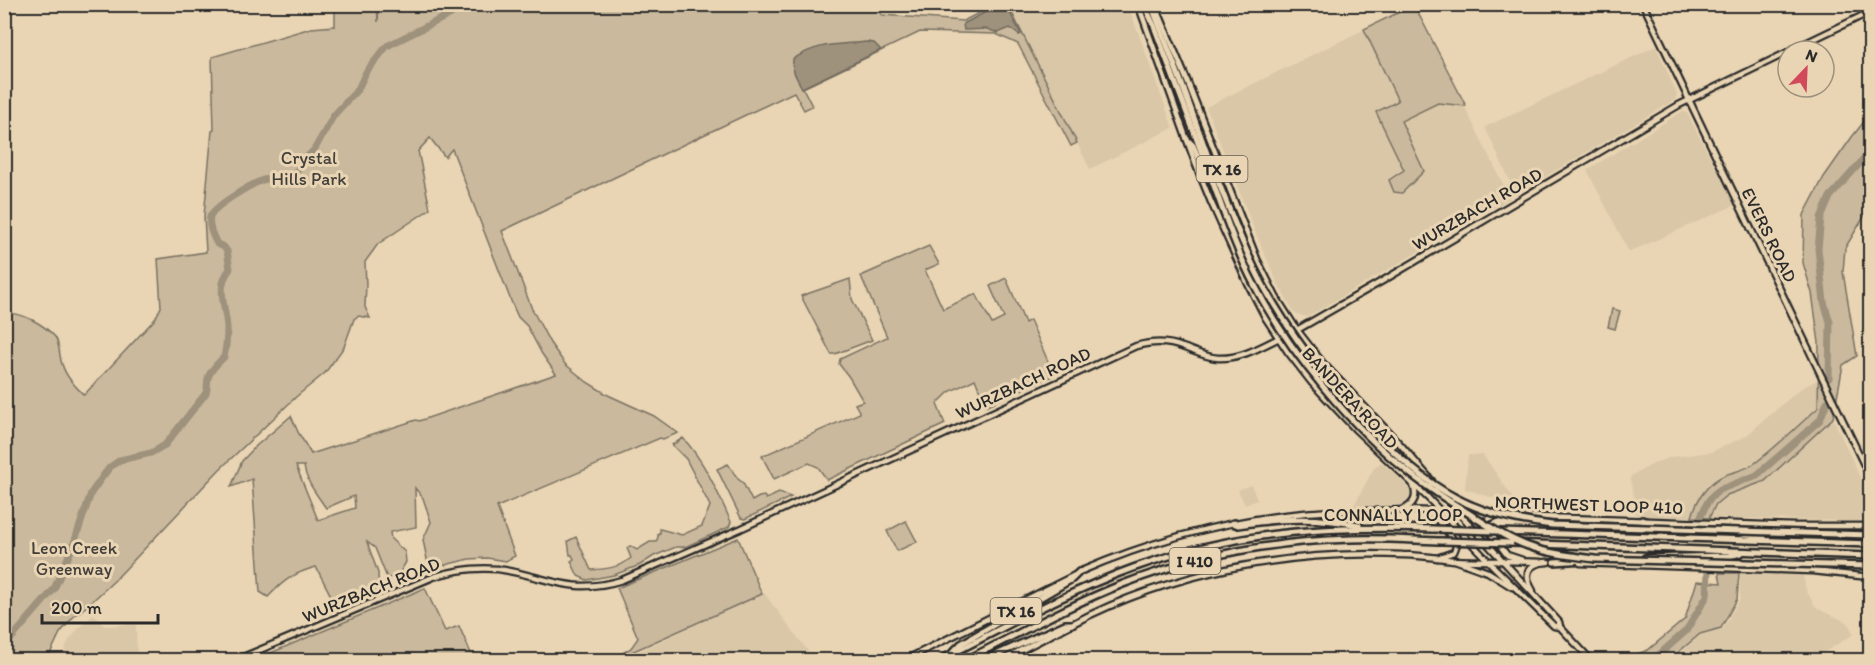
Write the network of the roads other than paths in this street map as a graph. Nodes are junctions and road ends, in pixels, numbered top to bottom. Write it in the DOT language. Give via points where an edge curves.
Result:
graph roads {
  1 [pos="1138,4"];
  2 [pos="1144,4"];
  3 [pos="1153,4"];
  4 [pos="1643,4"];
  5 [pos="1870,12"];
  6 [pos="1814,39"];
  7 [pos="1776,57"];
  8 [pos="1688,100"];
  9 [pos="1186,137"];
  10 [pos="1214,148"];
  11 [pos="1207,160"];
  12 [pos="1218,216"];
  13 [pos="1241,218"];
  14 [pos="1297,330"];
  15 [pos="1279,338"];
  16 [pos="1870,477"];
  17 [pos="1412,483"];
  18 [pos="1439,489"];
  19 [pos="1402,510"];
  20 [pos="1418,510"];
  21 [pos="1440,510"];
  22 [pos="1456,511"];
  23 [pos="1491,514"];
  24 [pos="1503,515"];
  25 [pos="1642,520"];
  26 [pos="1233,523"];
  27 [pos="1870,526"];
  28 [pos="1370,528"];
  29 [pos="1870,535"];
  30 [pos="1775,541"];
  31 [pos="1870,544"];
  32 [pos="1751,551"];
  33 [pos="1870,556"];
  34 [pos="1437,558"];
  35 [pos="1454,560"];
  36 [pos="1488,561"];
  37 [pos="1504,561"];
  38 [pos="1533,562"];
  39 [pos="1551,562"];
  40 [pos="1870,566"];
  41 [pos="1079,572"];
  42 [pos="1870,577"];
  43 [pos="1533,595"];
  44 [pos="1526,597"];
  45 [pos="1072,624"];
  46 [pos="1560,627"];
  47 [pos="950,655"];
  48 [pos="236,660"];
  49 [pos="905,660"];
  50 [pos="940,660"];
  51 [pos="966,660"];
  52 [pos="985,660"];
  53 [pos="1002,660"];
  54 [pos="1592,660"];
  1 -- 9 [label="main road, BANDERA ROAD / TX 16"];
  2 -- 11 [label="highway"];
  3 -- 10 [label="main road, BANDERA ROAD / TX 16"];
  3 -- 11 [label="highway"];
  4 -- 8 [label="main road, EVERS ROAD"];
  5 -- 6 [label="main road, WURZBACH ROAD"];
  7 -- 8 [label="main road, WURZBACH ROAD"];
  8 -- 14 [label="main road, WURZBACH ROAD"];
  8 -- 16 [label="main road, EVERS ROAD"];
  9 -- 10 [label="main road" via="1209,177 1219,172"];
  9 -- 12 [label="main road, BANDERA ROAD / TX 16"];
  10 -- 13 [label="main road, BANDERA ROAD / TX 16"];
  11 -- 29 [label="highway, bridge" via="1262,283 1315,366 1395,453 1455,497 1506,517 1552,525"];
  11 -- 40 [label="highway, bridge" via="1253,283 1332,398 1427,486 1476,518 1529,546 1595,559"];
  12 -- 13 [label="main road" via="1214,201 1226,194"];
  12 -- 15 [label="main road, BANDERA ROAD / TX 16" via="1248,284"];
  13 -- 14 [label="main road, BANDERA ROAD / TX 16" via="1276,297"];
  14 -- 15 [label="main road, WURZBACH ROAD"];
  14 -- 18 [label="main road, BANDERA ROAD / TX 16"];
  15 -- 17 [label="main road, BANDERA ROAD / TX 16" via="1320,391"];
  15 -- 48 [label="main road, WURZBACH ROAD" via="1248,353 1227,357 1210,357 1159,342 1136,346 622,580 577,587 500,570 459,570"];
  17 -- 19 [label="main road" via="1414,500"];
  17 -- 21 [label="main road, BANDERA ROAD"];
  18 -- 22 [label="main road, BANDERA ROAD / TX 16"];
  18 -- 23 [label="main road" via="1466,506"];
  19 -- 20 [label="main road, NORTHWEST LOOP 410"];
  19 -- 26 [label="main road, NORTHWEST LOOP 410 / TX 16" via="1308,513"];
  20 -- 21 [label="main road, NORTHWEST LOOP 410"];
  20 -- 34 [label="main road" via="1434,516 1457,544 1454,552"];
  21 -- 22 [label="main road, NORTHWEST LOOP 410"];
  21 -- 36 [label="main road, BANDERA ROAD"];
  22 -- 23 [label="main road, NORTHWEST LOOP 410"];
  22 -- 37 [label="main road, BANDERA ROAD / TX 16"];
  23 -- 24 [label="main road, NORTHWEST LOOP 410"];
  24 -- 25 [label="main road, NORTHWEST LOOP 410"];
  24 -- 38 [label="main road" via="1488,519 1486,527 1507,555"];
  25 -- 27 [label="main road, NORTHWEST LOOP 410"];
  25 -- 30 [label="highway"];
  26 -- 28 [label="highway" via="1303,520"];
  26 -- 41 [label="main road, NORTHWEST LOOP 410 / TX 16" via="1162,541"];
  28 -- 30 [label="highway, CONNALLY LOOP / I 410, bridge"];
  28 -- 47 [label="highway, CONNALLY LOOP / I 410" via="1271,534 1168,556 1089,586"];
  30 -- 31 [label="highway, CONNALLY LOOP / I 410"];
  32 -- 33 [label="highway, CONNALLY LOOP / I 410"];
  32 -- 39 [label="highway" via="1729,556"];
  32 -- 51 [label="highway, CONNALLY LOOP / I 410, bridge" via="1372,539 1252,549 1197,560 1143,577 1097,595"];
  34 -- 35 [label="main road, TX 16"];
  34 -- 45 [label="main road, TX 16" via="1345,555 1242,566 1146,591"];
  35 -- 36 [label="main road, TX 16"];
  35 -- 44 [label="main road" via="1492,574"];
  36 -- 37 [label="main road, TX 16"];
  36 -- 44 [label="main road, BANDERA ROAD"];
  37 -- 38 [label="main road"];
  37 -- 43 [label="main road, BANDERA ROAD"];
  38 -- 39 [label="main road"];
  39 -- 42 [label="main road" via="1807,570"];
  39 -- 43 [label="main road" via="1536,563 1529,570 1527,579"];
  41 -- 47 [label="highway, TX 16" via="961,644"];
  41 -- 49 [label="main road, NORTHWEST LOOP 410"];
  43 -- 46 [label="main road, BANDERA ROAD"];
  44 -- 46 [label="main road, BANDERA ROAD" via="1554,626"];
  45 -- 52 [label="highway, TX 16"];
  45 -- 53 [label="main road"];
  46 -- 54 [label="main road, BANDERA ROAD"];
  47 -- 50 [label="highway, CONNALLY LOOP / I 410"];
}
